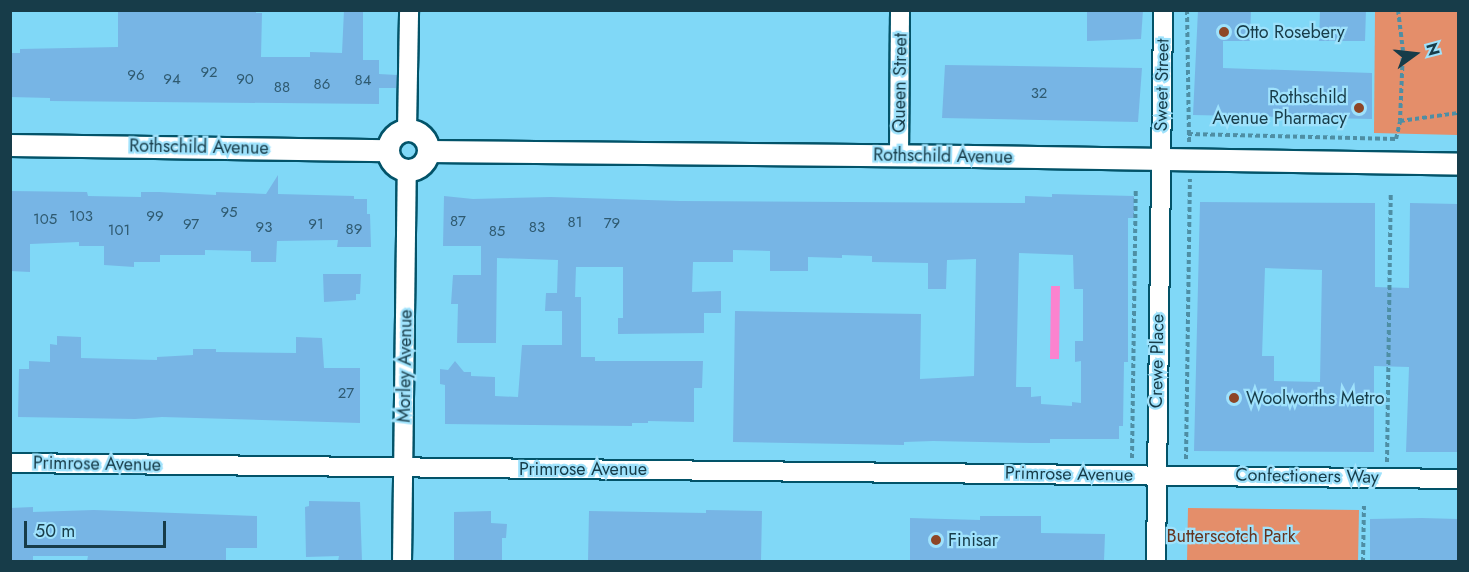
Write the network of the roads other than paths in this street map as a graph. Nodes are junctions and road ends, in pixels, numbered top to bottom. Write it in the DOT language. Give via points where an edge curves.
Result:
graph roads {
  1 [pos="409,10"];
  2 [pos="900,10"];
  3 [pos="1163,10"];
  4 [pos="407,130"];
  5 [pos="10,145"];
  6 [pos="388,150"];
  7 [pos="428,151"];
  8 [pos="899,155"];
  9 [pos="1162,160"];
  10 [pos="1458,164"];
  11 [pos="407,170"];
  12 [pos="10,463"];
  13 [pos="404,468"];
  14 [pos="1155,475"];
  15 [pos="1458,479"];
  16 [pos="402,561"];
  17 [pos="1156,561"];
  1 -- 4 [label="street"];
  2 -- 8 [label="street, Queen Street"];
  3 -- 9 [label="street, Sweet Street"];
  4 -- 6 [label="street" via="393,136"];
  4 -- 7 [label="street" via="420,134"];
  5 -- 6 [label="street, Rothschild Avenue"];
  6 -- 11 [label="street" via="396,166"];
  7 -- 8 [label="street, Rothschild Avenue"];
  7 -- 11 [label="street" via="421,164"];
  8 -- 9 [label="street, Rothschild Avenue"];
  9 -- 10 [label="street, Rothschild Avenue"];
  9 -- 14 [label="street, Crewe Place"];
  11 -- 13 [label="street, Morley Avenue"];
  12 -- 13 [label="street, Primrose Avenue"];
  13 -- 14 [label="street, Primrose Avenue"];
  13 -- 16 [label="street, Morley Avenue"];
  14 -- 15 [label="street, Confectioners Way"];
  14 -- 17 [label="street, Crewe Place"];
}
